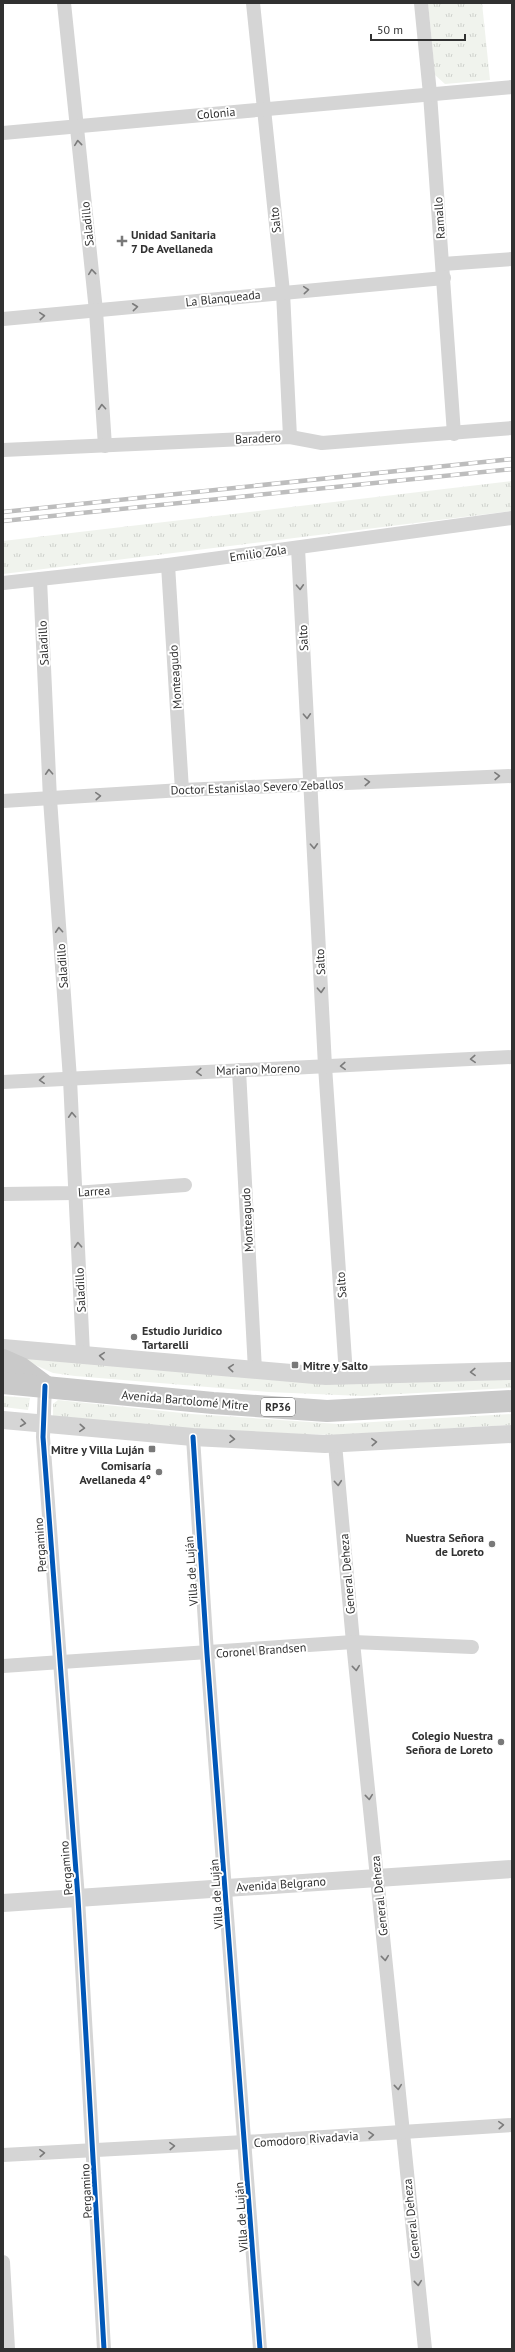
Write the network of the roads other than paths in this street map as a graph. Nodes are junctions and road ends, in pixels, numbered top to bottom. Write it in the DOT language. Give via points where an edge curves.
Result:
graph roads {
  1 [pos="64,3"];
  2 [pos="253,3"];
  3 [pos="421,3"];
  4 [pos="512,87"];
  5 [pos="430,94"];
  6 [pos="263,109"];
  7 [pos="76,125"];
  8 [pos="3,133"];
  9 [pos="512,259"];
  10 [pos="443,271"];
  11 [pos="283,292"];
  12 [pos="96,311"];
  13 [pos="3,319"];
  14 [pos="512,428"];
  15 [pos="454,434"];
  16 [pos="290,437"];
  17 [pos="105,446"];
  18 [pos="3,450"];
  19 [pos="512,518"];
  20 [pos="298,548"];
  21 [pos="168,565"];
  22 [pos="40,579"];
  23 [pos="3,583"];
  24 [pos="512,776"];
  25 [pos="310,785"];
  26 [pos="182,790"];
  27 [pos="50,799"];
  28 [pos="3,801"];
  29 [pos="512,1057"];
  30 [pos="326,1066"];
  31 [pos="239,1070"];
  32 [pos="70,1079"];
  33 [pos="3,1082"];
  34 [pos="185,1185"];
  35 [pos="76,1193"];
  36 [pos="3,1194"];
  37 [pos="3,1348"];
  38 [pos="83,1354"];
  39 [pos="3,1360"];
  40 [pos="255,1370"];
  41 [pos="512,1371"];
  42 [pos="346,1375"];
  43 [pos="3,1383"];
  44 [pos="45,1386"];
  45 [pos="512,1402"];
  46 [pos="3,1420"];
  47 [pos="44,1425"];
  48 [pos="512,1434"];
  49 [pos="193,1437"];
  50 [pos="336,1444"];
  51 [pos="353,1642"];
  52 [pos="472,1647"];
  53 [pos="207,1654"];
  54 [pos="59,1662"];
  55 [pos="3,1666"];
  56 [pos="512,1869"];
  57 [pos="377,1877"];
  58 [pos="225,1887"];
  59 [pos="78,1898"];
  60 [pos="3,1903"];
  61 [pos="512,2125"];
  62 [pos="403,2133"];
  63 [pos="245,2142"];
  64 [pos="94,2150"];
  65 [pos="3,2155"];
  66 [pos="3,2262"];
  67 [pos="8,2349"];
  68 [pos="104,2349"];
  69 [pos="260,2349"];
  70 [pos="425,2349"];
  1 -- 7 [label="street, Saladillo"];
  2 -- 6 [label="street, Salto"];
  3 -- 5 [label="street, Ramallo"];
  4 -- 5 [label="street, Colonia"];
  5 -- 6 [label="street, Colonia"];
  5 -- 10 [label="street, Ramallo"];
  6 -- 7 [label="street, Colonia"];
  6 -- 11 [label="street, Salto"];
  7 -- 8 [label="street, Colonia"];
  12 -- 7 [label="street, Saladillo, one-way"];
  9 -- 10 [label="street, La Blanqueada"];
  11 -- 10 [label="street, La Blanqueada, one-way"];
  10 -- 15 [label="street, Ramallo"];
  12 -- 11 [label="street, La Blanqueada, one-way"];
  11 -- 16 [label="street, Salto"];
  13 -- 12 [label="street, La Blanqueada, one-way"];
  17 -- 12 [label="street, Saladillo, one-way"];
  14 -- 15 [label="street, Baradero"];
  15 -- 16 [label="street, Baradero" via="322,443"];
  16 -- 17 [label="street, Baradero"];
  17 -- 18 [label="street, Baradero"];
  19 -- 20 [label="street, Emilio Zola"];
  20 -- 21 [label="street, Emilio Zola"];
  20 -- 25 [label="street, Salto, one-way"];
  21 -- 22 [label="street, Emilio Zola"];
  21 -- 26 [label="street, Monteagudo"];
  22 -- 23 [label="street, Emilio Zola"];
  27 -- 22 [label="street, Saladillo, one-way"];
  25 -- 24 [label="street, Doctor Estanislao Severo Zeballos, one-way"];
  25 -- 26 [label="street, Doctor Estanislao Severo Zeballos"];
  25 -- 30 [label="street, Salto, one-way"];
  27 -- 26 [label="street, Doctor Estanislao Severo Zeballos, one-way"];
  27 -- 28 [label="street, Doctor Estanislao Severo Zeballos"];
  32 -- 27 [label="street, Saladillo, one-way"];
  29 -- 30 [label="street, Mariano Moreno, one-way"];
  30 -- 31 [label="street, Mariano Moreno"];
  30 -- 42 [label="street, Salto"];
  31 -- 32 [label="street, Mariano Moreno, one-way"];
  31 -- 40 [label="street, Monteagudo"];
  32 -- 33 [label="street, Mariano Moreno, one-way"];
  35 -- 32 [label="street, Saladillo, one-way"];
  34 -- 35 [label="street, Larrea"];
  35 -- 36 [label="street, Larrea"];
  38 -- 35 [label="street, Saladillo, one-way"];
  37 -- 38 [label="street"];
  40 -- 38 [label="street, one-way"];
  39 -- 44 [label="main road" via="21,1368"];
  40 -- 42 [label="street"];
  41 -- 42 [label="street, one-way"];
  43 -- 44 [label="main road, Avenida Bartolomé Mitre / RP36"];
  44 -- 45 [label="main road, Avenida Bartolomé Mitre / RP36" via="327,1411"];
  44 -- 47 [label="street, Pergamino"];
  46 -- 47 [label="street, one-way"];
  47 -- 49 [label="street, one-way"];
  47 -- 54 [label="street, Pergamino" via="42,1437"];
  50 -- 48 [label="street, one-way"];
  49 -- 50 [label="street, one-way"];
  49 -- 53 [label="street, Villa de Luján"];
  50 -- 51 [label="street, General Deheza, one-way"];
  51 -- 52 [label="street, Coronel Brandsen"];
  51 -- 53 [label="street, Coronel Brandsen"];
  51 -- 57 [label="street, General Deheza, one-way"];
  53 -- 54 [label="street, Coronel Brandsen"];
  53 -- 58 [label="street, Villa de Luján"];
  54 -- 55 [label="street, Coronel Brandsen"];
  54 -- 59 [label="street, Pergamino"];
  56 -- 57 [label="street, Avenida Belgrano"];
  57 -- 58 [label="street, Avenida Belgrano"];
  57 -- 62 [label="street, General Deheza, one-way"];
  58 -- 59 [label="street, Avenida Belgrano"];
  58 -- 63 [label="street, Villa de Luján"];
  59 -- 60 [label="street, Avenida Belgrano"];
  59 -- 64 [label="street, Pergamino"];
  62 -- 61 [label="street, Comodoro Rivadavia, one-way"];
  63 -- 62 [label="street, Comodoro Rivadavia, one-way"];
  62 -- 70 [label="street, General Deheza, one-way"];
  64 -- 63 [label="street, Comodoro Rivadavia, one-way"];
  63 -- 69 [label="street, Villa de Luján"];
  65 -- 64 [label="street, Comodoro Rivadavia, one-way"];
  64 -- 68 [label="street, Pergamino"];
  66 -- 67 [label="street"];
}
